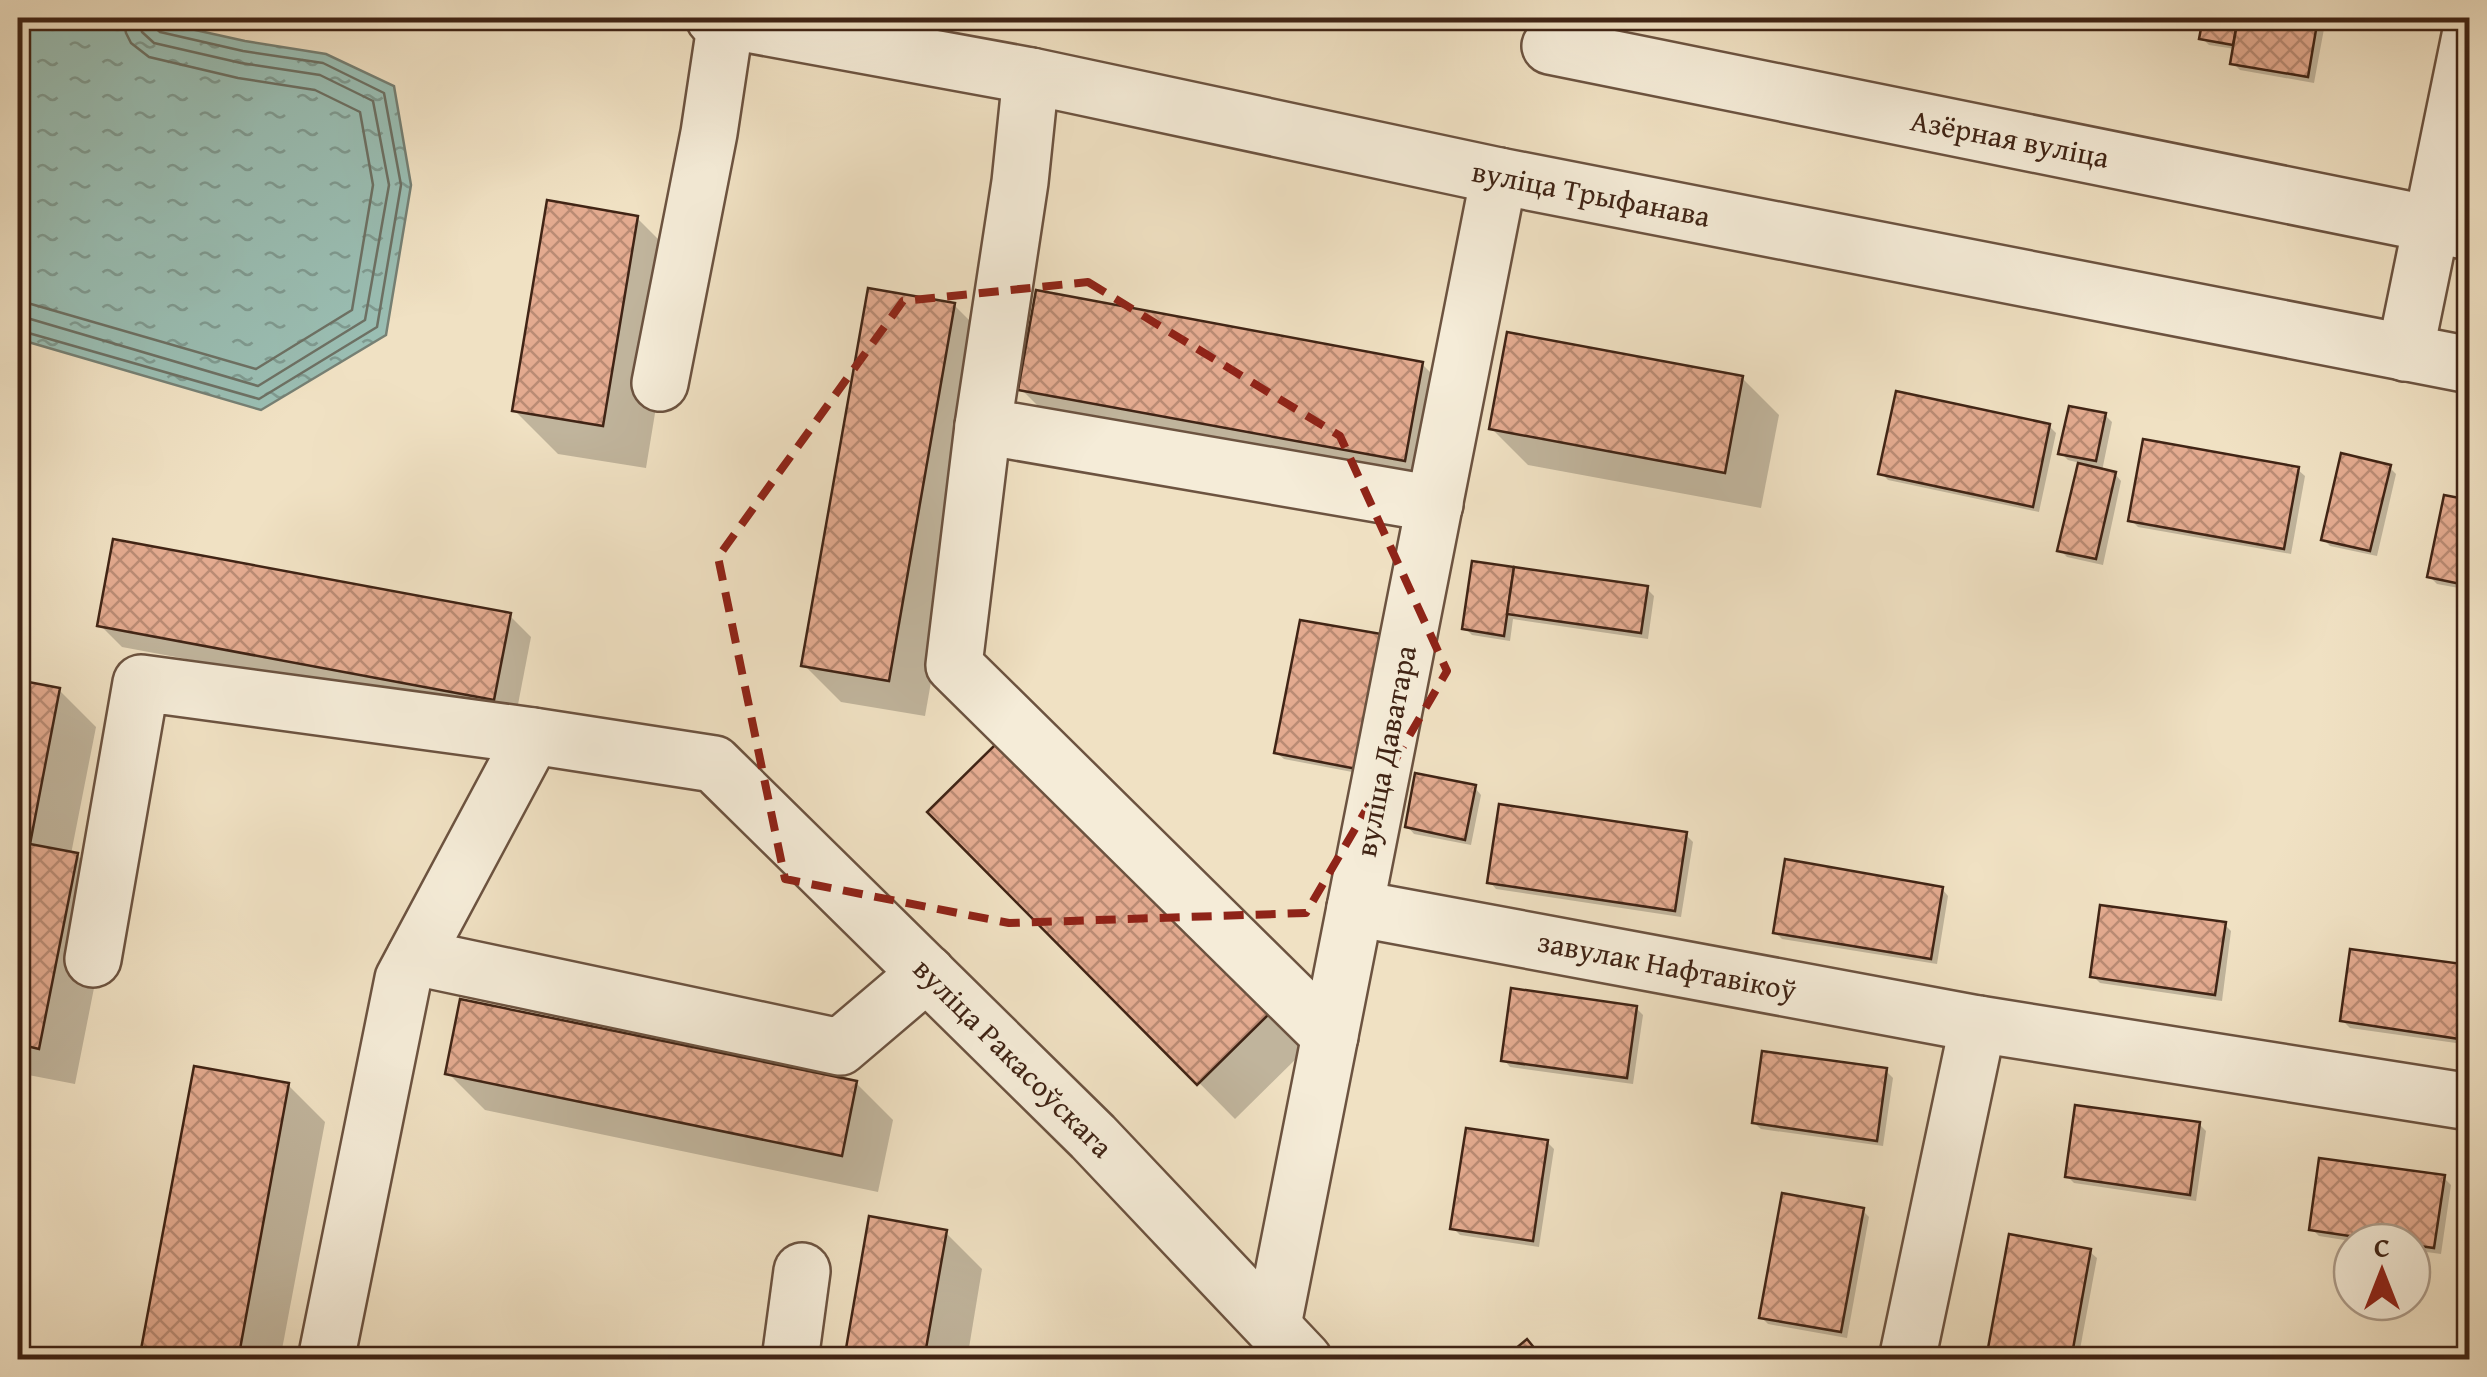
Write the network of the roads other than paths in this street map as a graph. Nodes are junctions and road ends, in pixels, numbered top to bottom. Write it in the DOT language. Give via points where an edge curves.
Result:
graph roads {
  1 [pos="720,19"];
  2 [pos="2470,36"];
  3 [pos="1550,46"];
  4 [pos="1031,76"];
  5 [pos="1500,176"];
  6 [pos="2450,228"];
  7 [pos="2405,353"];
  8 [pos="2470,365"];
  9 [pos="660,382"];
  10 [pos="983,426"];
  11 [pos="1435,504"];
  12 [pos="533,736"];
  13 [pos="1356,908"];
  14 [pos="415,957"];
  15 [pos="94,959"];
  16 [pos="927,973"];
  17 [pos="1978,1024"];
  18 [pos="1330,1036"];
  19 [pos="2470,1102"];
  20 [pos="802,1272"];
  21 [pos="1289,1342"];
  22 [pos="326,1360"];
  23 [pos="790,1360"];
  24 [pos="1907,1360"];
  1 -- 4 [label="street, вуліца Трыфанава"];
  1 -- 9 [label="street" via="709,133"];
  2 -- 6 [label="street"];
  3 -- 6 [label="street, Азёрная вуліца"];
  4 -- 5 [label="street, вуліца Трыфанава"];
  4 -- 10 [label="street"];
  5 -- 7 [label="street, вуліца Трыфанава"];
  5 -- 11 [label="street, вуліца Даватара"];
  6 -- 7 [label="street"];
  7 -- 8 [label="street, вуліца Трыфанава"];
  10 -- 11 [label="street"];
  10 -- 18 [label="street" via="954,664"];
  11 -- 13 [label="street, вуліца Даватара"];
  12 -- 14 [label="street"];
  12 -- 15 [label="street" via="141,683"];
  12 -- 16 [label="street, вуліца Ракасоўскага" via="714,764"];
  13 -- 17 [label="street, завулак Нафтавікоў"];
  13 -- 18 [label="street, вуліца Даватара"];
  14 -- 16 [label="street" via="840,1047"];
  14 -- 22 [label="street" via="403,979"];
  16 -- 21 [label="street, вуліца Ракасоўскага"];
  17 -- 19 [label="street, завулак Нафтавікоў"];
  17 -- 24 [label="street"];
  18 -- 21 [label="street, вуліца Даватара"];
  20 -- 23 [label="street"];
}
